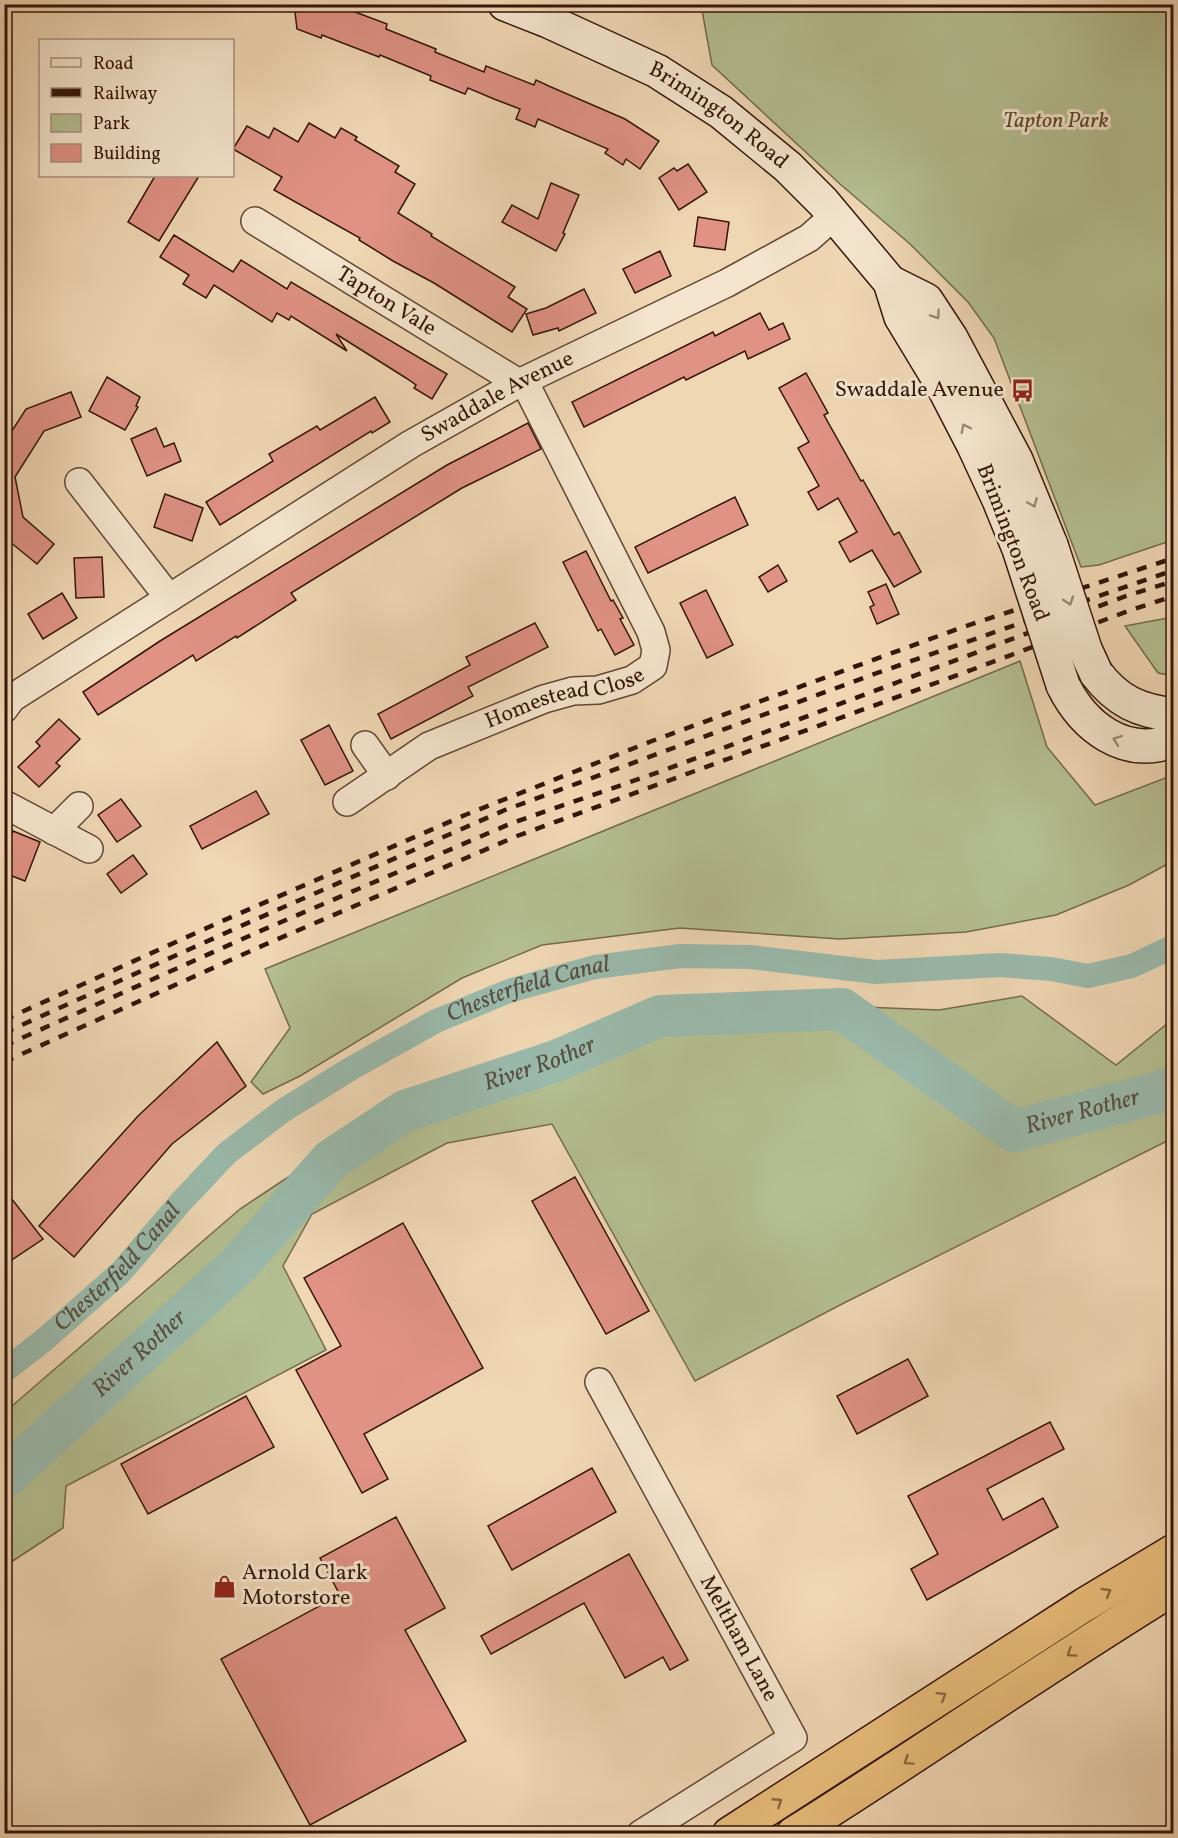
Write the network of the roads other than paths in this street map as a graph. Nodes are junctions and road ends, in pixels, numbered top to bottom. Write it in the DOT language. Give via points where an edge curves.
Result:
graph roads {
  1 [pos="505,4"];
  2 [pos="835,215"];
  3 [pos="255,221"];
  4 [pos="890,282"];
  5 [pos="521,382"];
  6 [pos="79,482"];
  7 [pos="170,598"];
  8 [pos="4,709"];
  9 [pos="1173,715"];
  10 [pos="1173,740"];
  11 [pos="365,745"];
  12 [pos="387,776"];
  13 [pos="347,802"];
  14 [pos="4,804"];
  15 [pos="79,806"];
  16 [pos="54,831"];
  17 [pos="89,849"];
  18 [pos="599,1382"];
  19 [pos="1173,1551"];
  20 [pos="1173,1588"];
  21 [pos="641,1833"];
  22 [pos="729,1833"];
  23 [pos="793,1833"];
  1 -- 2 [label="main road, Brimington Road" via="657,71 721,112 788,167"];
  2 -- 4 [label="main road, Brimington Road"];
  2 -- 5 [label="street, Swaddale Avenue" via="809,238 727,283"];
  3 -- 5 [label="street, Tapton Vale"];
  4 -- 9 [label="main road, Brimington Road, one-way, bridge" via="926,300 951,338 1016,460 1096,673 1123,701"];
  10 -- 4 [label="main road, Brimington Road, one-way, bridge" via="1154,746 1118,742 1102,733 1075,707 1063,685 999,500 944,388 901,317"];
  5 -- 7 [label="street, Swaddale Avenue" via="411,444"];
  5 -- 12 [label="street, Homestead Close" via="651,632 656,650 653,666 632,680 544,699 474,727 429,746"];
  6 -- 7 [label="street"];
  7 -- 8 [label="street, Swaddale Avenue" via="12,698"];
  11 -- 12 [label="street"];
  12 -- 13 [label="street, Homestead Close"];
  14 -- 16 [label="street"];
  15 -- 16 [label="street"];
  16 -- 17 [label="street"];
  18 -- 21 [label="street, Meltham Lane" via="793,1738"];
  22 -- 19 [label="highway, one-way"];
  20 -- 23 [label="highway, one-way"];
}
